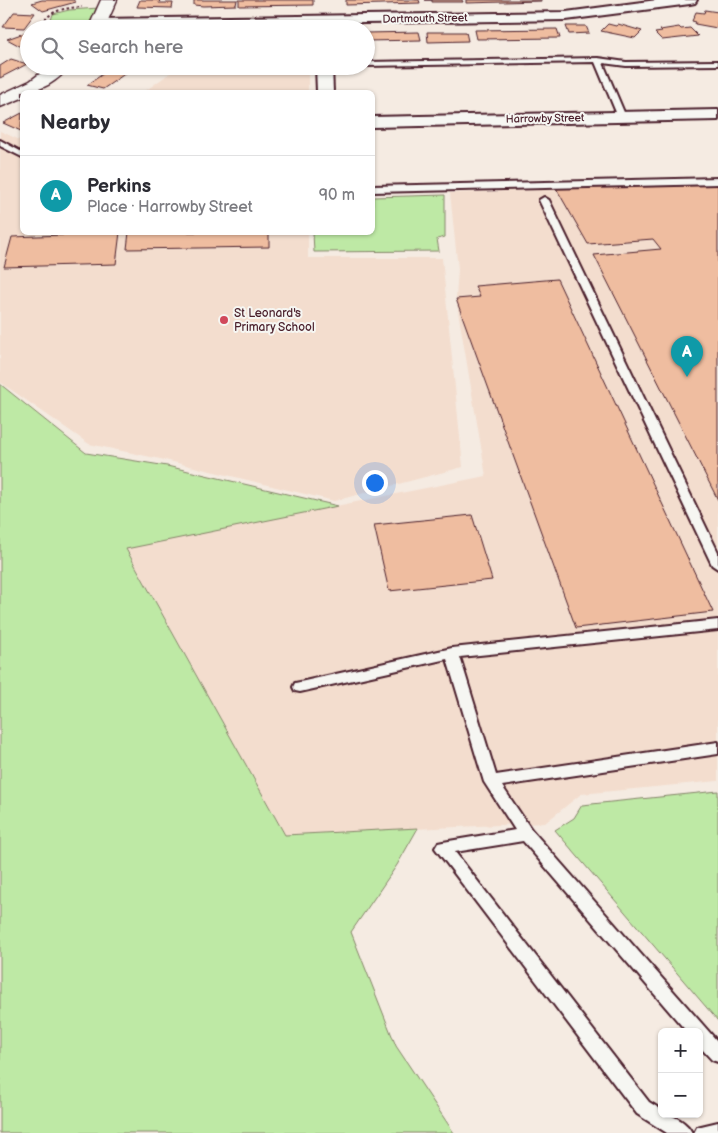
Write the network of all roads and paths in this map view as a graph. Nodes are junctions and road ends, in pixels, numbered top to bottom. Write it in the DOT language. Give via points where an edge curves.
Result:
graph roads {
  1 [pos="690,0"];
  2 [pos="108,3"];
  3 [pos="638,3"];
  4 [pos="44,20"];
  5 [pos="101,20"];
  6 [pos="375,22"];
  7 [pos="598,60"];
  8 [pos="718,63"];
  9 [pos="375,64"];
  10 [pos="49,75"];
  11 [pos="324,75"];
  12 [pos="25,90"];
  13 [pos="325,90"];
  14 [pos="20,93"];
  15 [pos="0,102"];
  16 [pos="718,115"];
  17 [pos="622,117"];
  18 [pos="375,122"];
  19 [pos="0,143"];
  20 [pos="20,154"];
  21 [pos="718,181"];
  22 [pos="375,189"];
  23 [pos="544,200"];
  24 [pos="718,565"];
  25 [pos="718,625"];
  26 [pos="452,653"];
  27 [pos="300,687"];
  28 [pos="718,748"];
  29 [pos="491,782"];
  30 [pos="526,834"];
  31 [pos="696,1028"];
  32 [pos="703,1037"];
  33 [pos="718,1054"];
  34 [pos="718,1131"];
  35 [pos="683,1133"];
  36 [pos="703,1133"];
  1 -- 3 [label="street, Dartmouth Street"];
  2 -- 4 [label="path" via="52,12"];
  2 -- 5 [label="street"];
  3 -- 6 [label="street, Dartmouth Street" via="566,16"];
  7 -- 8 [label="lane" via="626,64"];
  7 -- 9 [label="lane"];
  7 -- 17 [label="lane"];
  10 -- 12 [label="street"];
  11 -- 13 [label="street"];
  14 -- 15 [label="street"];
  16 -- 17 [label="street, Harrowby Street"];
  17 -- 18 [label="street, Harrowby Street"];
  19 -- 20 [label="lane"];
  21 -- 22 [label="lane"];
  23 -- 24 [label="lane"];
  25 -- 26 [label="lane"];
  26 -- 27 [label="lane"];
  26 -- 29 [label="lane"];
  28 -- 29 [label="lane"];
  29 -- 30 [label="lane"];
  30 -- 31 [label="lane"];
  30 -- 35 [label="lane" via="443,848 643,1108"];
  32 -- 33 [label="lane"];
  34 -- 36 [label="lane"];
}
